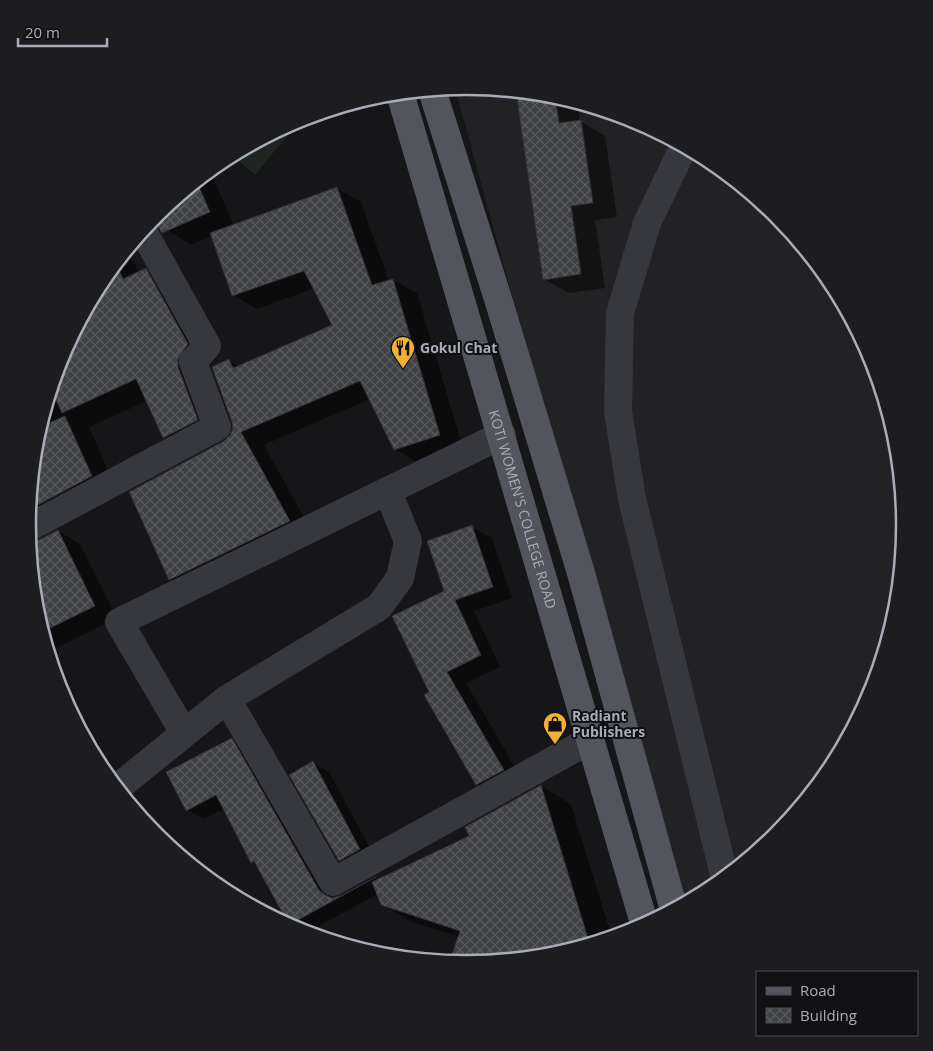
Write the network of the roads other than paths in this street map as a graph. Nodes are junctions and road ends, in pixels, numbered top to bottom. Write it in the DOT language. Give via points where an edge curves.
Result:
graph roads {
  1 [pos="434,96"];
  2 [pos="402,100"];
  3 [pos="681,152"];
  4 [pos="147,238"];
  5 [pos="502,436"];
  6 [pos="388,492"];
  7 [pos="36,524"];
  8 [pos="227,699"];
  9 [pos="184,733"];
  10 [pos="590,740"];
  11 [pos="122,784"];
  12 [pos="723,871"];
  13 [pos="672,903"];
  14 [pos="643,918"];
  1 -- 13 [label="main road" via="578,564"];
  2 -- 5 [label="main road, KOTI WOMEN'S COLLEGE ROAD"];
  3 -- 12 [label="street" via="647,223 620,313 618,411 632,499"];
  4 -- 7 [label="street" via="207,346 193,362 217,427"];
  5 -- 6 [label="street"];
  5 -- 10 [label="main road, KOTI WOMEN'S COLLEGE ROAD"];
  6 -- 8 [label="street" via="408,541 400,578 379,607"];
  6 -- 9 [label="street" via="119,622"];
  8 -- 9 [label="street"];
  8 -- 10 [label="street" via="333,882"];
  9 -- 11 [label="street"];
  10 -- 14 [label="main road, KOTI WOMEN'S COLLEGE ROAD"];
}
